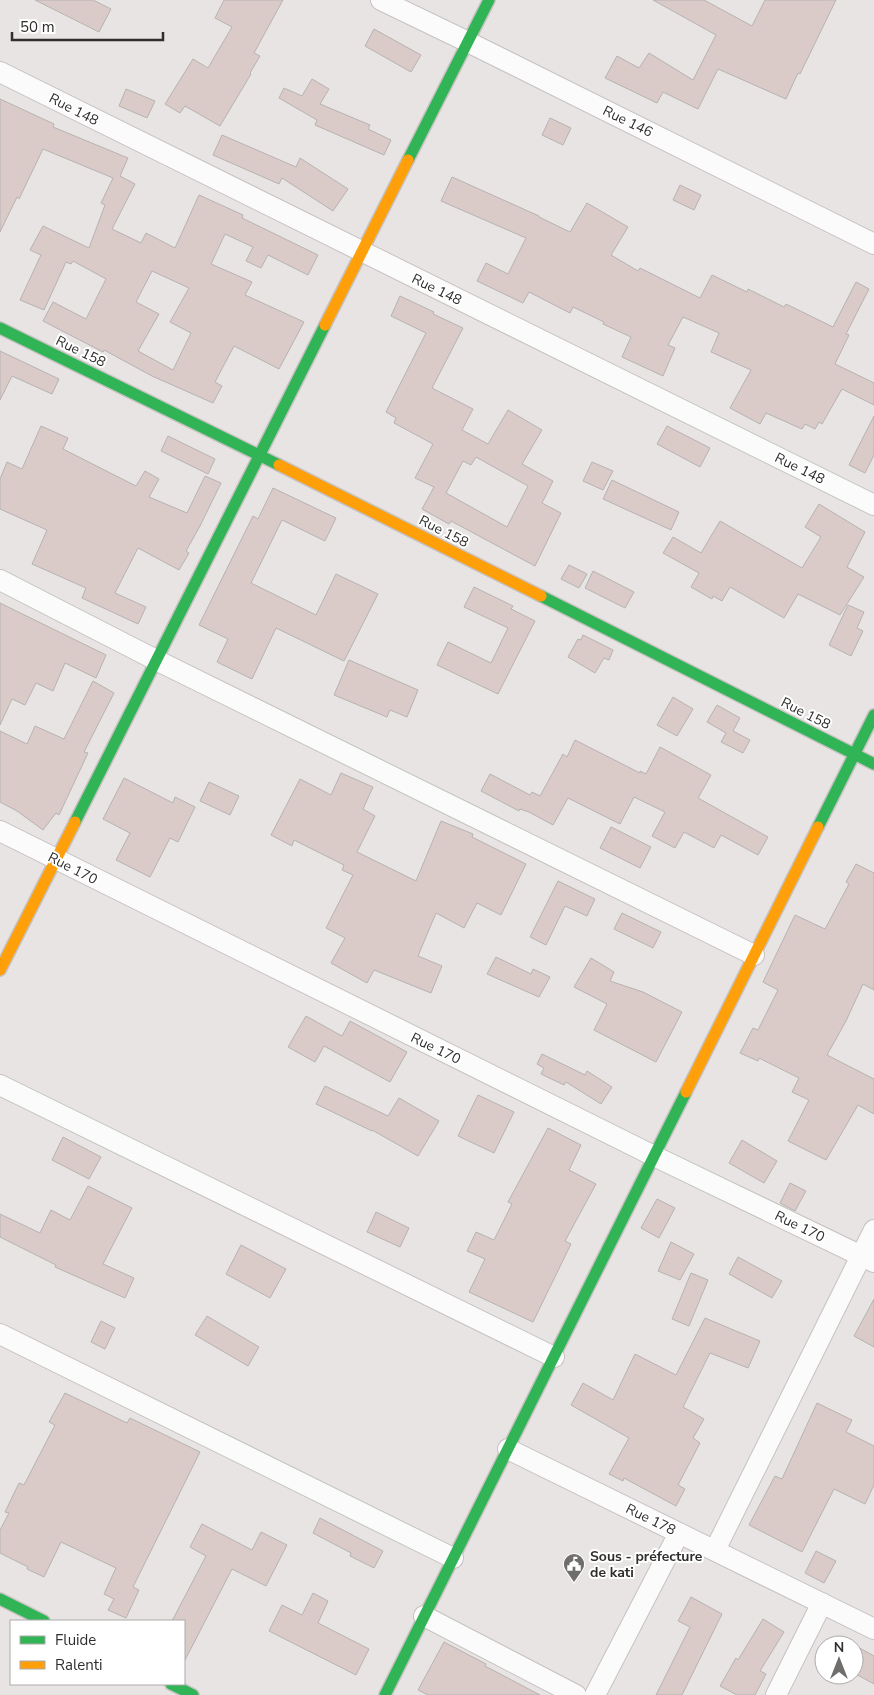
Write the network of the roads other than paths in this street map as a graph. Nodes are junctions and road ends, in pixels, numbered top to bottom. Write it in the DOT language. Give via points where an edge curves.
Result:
graph roads {
  1 [pos="380,0"];
  2 [pos="489,0"];
  3 [pos="468,42"];
  4 [pos="0,72"];
  5 [pos="874,244"];
  6 [pos="362,252"];
  7 [pos="0,328"];
  8 [pos="260,455"];
  9 [pos="874,505"];
  10 [pos="0,580"];
  11 [pos="156,660"];
  12 [pos="874,715"];
  13 [pos="854,754"];
  14 [pos="874,764"];
  15 [pos="0,831"];
  16 [pos="56,860"];
  17 [pos="754,955"];
  18 [pos="0,970"];
  19 [pos="0,1085"];
  20 [pos="654,1156"];
  21 [pos="874,1230"];
  22 [pos="868,1259"];
  23 [pos="0,1334"];
  24 [pos="554,1357"];
  25 [pos="508,1448"];
  26 [pos="679,1533"];
  27 [pos="715,1550"];
  28 [pos="454,1558"];
  29 [pos="0,1600"];
  30 [pos="822,1604"];
  31 [pos="424,1616"];
  32 [pos="42,1620"];
  33 [pos="874,1629"];
  34 [pos="173,1685"];
  35 [pos="194,1695"];
  36 [pos="385,1695"];
  37 [pos="576,1695"];
  38 [pos="595,1695"];
  39 [pos="776,1695"];
  1 -- 3 [label="street, Rue 146"];
  2 -- 3 [label="street"];
  3 -- 5 [label="street, Rue 146"];
  3 -- 6 [label="street"];
  4 -- 6 [label="street, Rue 148"];
  6 -- 8 [label="street"];
  6 -- 9 [label="street, Rue 148"];
  7 -- 8 [label="street, Rue 158"];
  8 -- 11 [label="street"];
  8 -- 13 [label="street, Rue 158"];
  10 -- 11 [label="street"];
  11 -- 16 [label="street"];
  11 -- 17 [label="street"];
  12 -- 13 [label="street"];
  13 -- 14 [label="street, Rue 158"];
  13 -- 17 [label="street"];
  15 -- 16 [label="street, Rue 170"];
  16 -- 18 [label="street"];
  16 -- 20 [label="street, Rue 170"];
  17 -- 20 [label="street"];
  19 -- 24 [label="street"];
  20 -- 22 [label="street, Rue 170"];
  20 -- 24 [label="street"];
  21 -- 22 [label="street"];
  22 -- 27 [label="street"];
  23 -- 28 [label="street"];
  24 -- 25 [label="street"];
  25 -- 26 [label="street, Rue 178"];
  25 -- 28 [label="street"];
  26 -- 27 [label="street, Rue 178"];
  26 -- 38 [label="street"];
  27 -- 30 [label="street, Rue 178"];
  28 -- 31 [label="street"];
  29 -- 32 [label="street"];
  30 -- 33 [label="street, Rue 178"];
  30 -- 39 [label="street"];
  31 -- 36 [label="street"];
  31 -- 37 [label="street"];
  34 -- 35 [label="street"];
}
